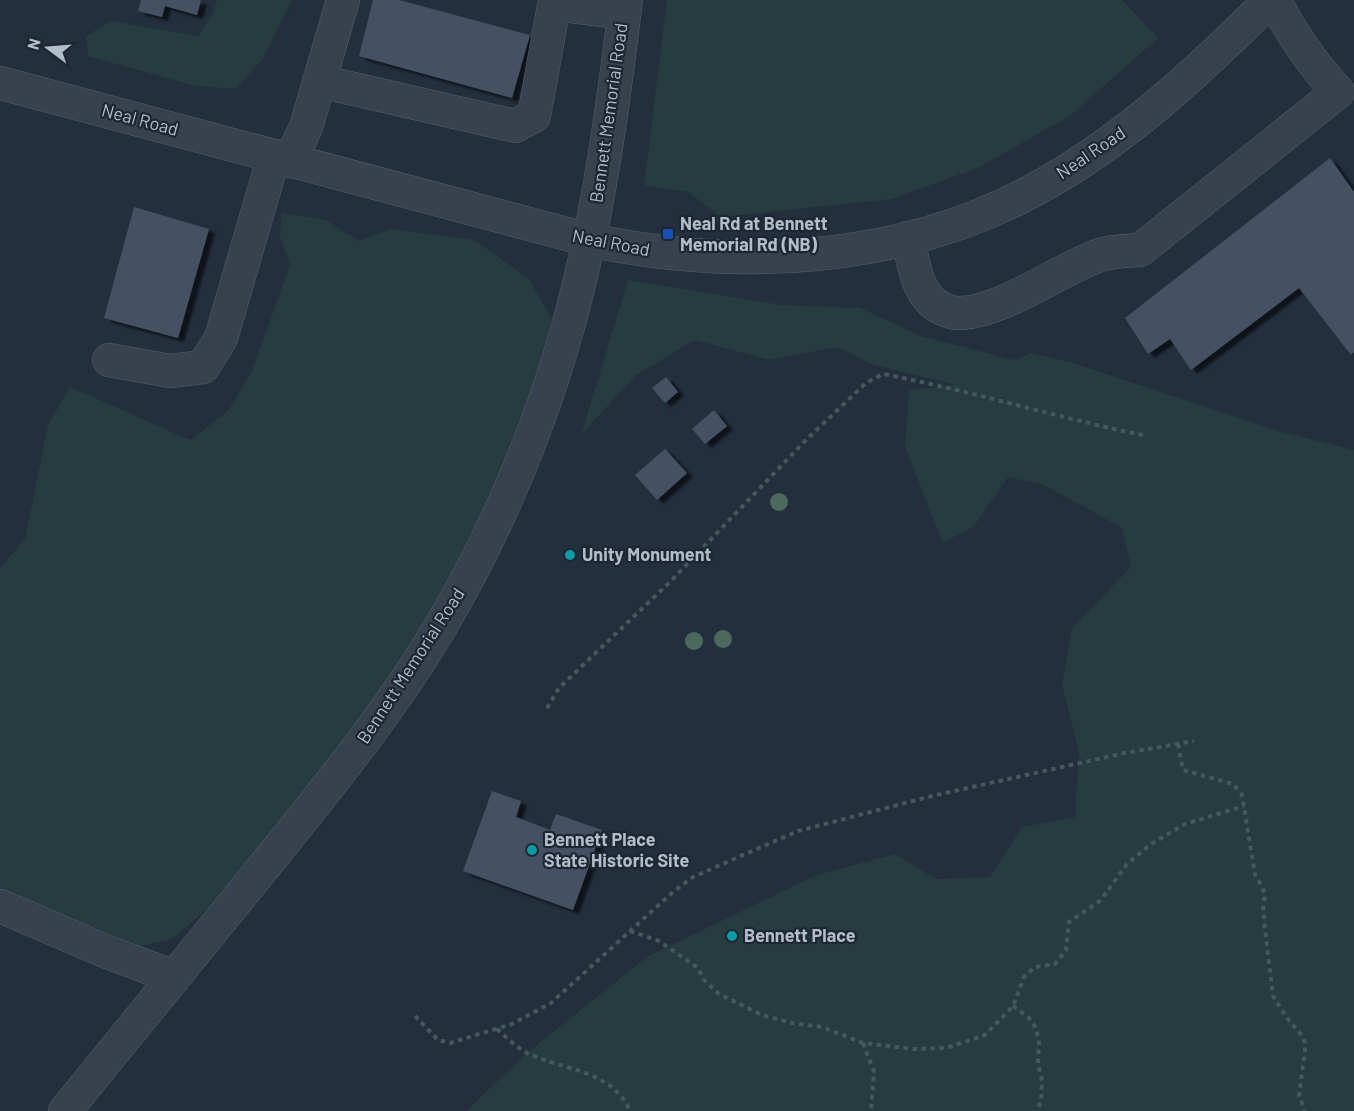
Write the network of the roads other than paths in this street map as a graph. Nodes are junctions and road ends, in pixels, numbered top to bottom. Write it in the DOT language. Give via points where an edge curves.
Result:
graph roads {
  1 [pos="344,0"];
  2 [pos="556,0"];
  3 [pos="1270,0"];
  4 [pos="1275,0"];
  5 [pos="625,7"];
  6 [pos="319,81"];
  7 [pos="0,83"];
  8 [pos="282,159"];
  9 [pos="908,238"];
  10 [pos="589,240"];
  11 [pos="109,360"];
  12 [pos="0,906"];
  13 [pos="174,977"];
  14 [pos="65,1111"];
  1 -- 6 [label="street"];
  2 -- 5 [label="street" via="569,6"];
  2 -- 6 [label="street" via="534,116 515,126"];
  3 -- 9 [label="street, Neal Road" via="1168,95 1085,159 1007,204"];
  4 -- 9 [label="street" via="1287,27 1338,92 1140,250 1102,254 986,309 959,314 931,301 917,276"];
  5 -- 10 [label="street, Bennett Memorial Road"];
  6 -- 8 [label="street" via="306,127"];
  7 -- 8 [label="street, Neal Road"];
  8 -- 10 [label="street, Neal Road"];
  8 -- 11 [label="street" via="221,338 203,366 170,371"];
  9 -- 10 [label="street, Neal Road" via="853,250 779,257 686,255"];
  10 -- 13 [label="street, Bennett Memorial Road" via="561,351 521,465 440,628 344,766"];
  12 -- 13 [label="street"];
  13 -- 14 [label="street, Bennett Memorial Road"];
}
